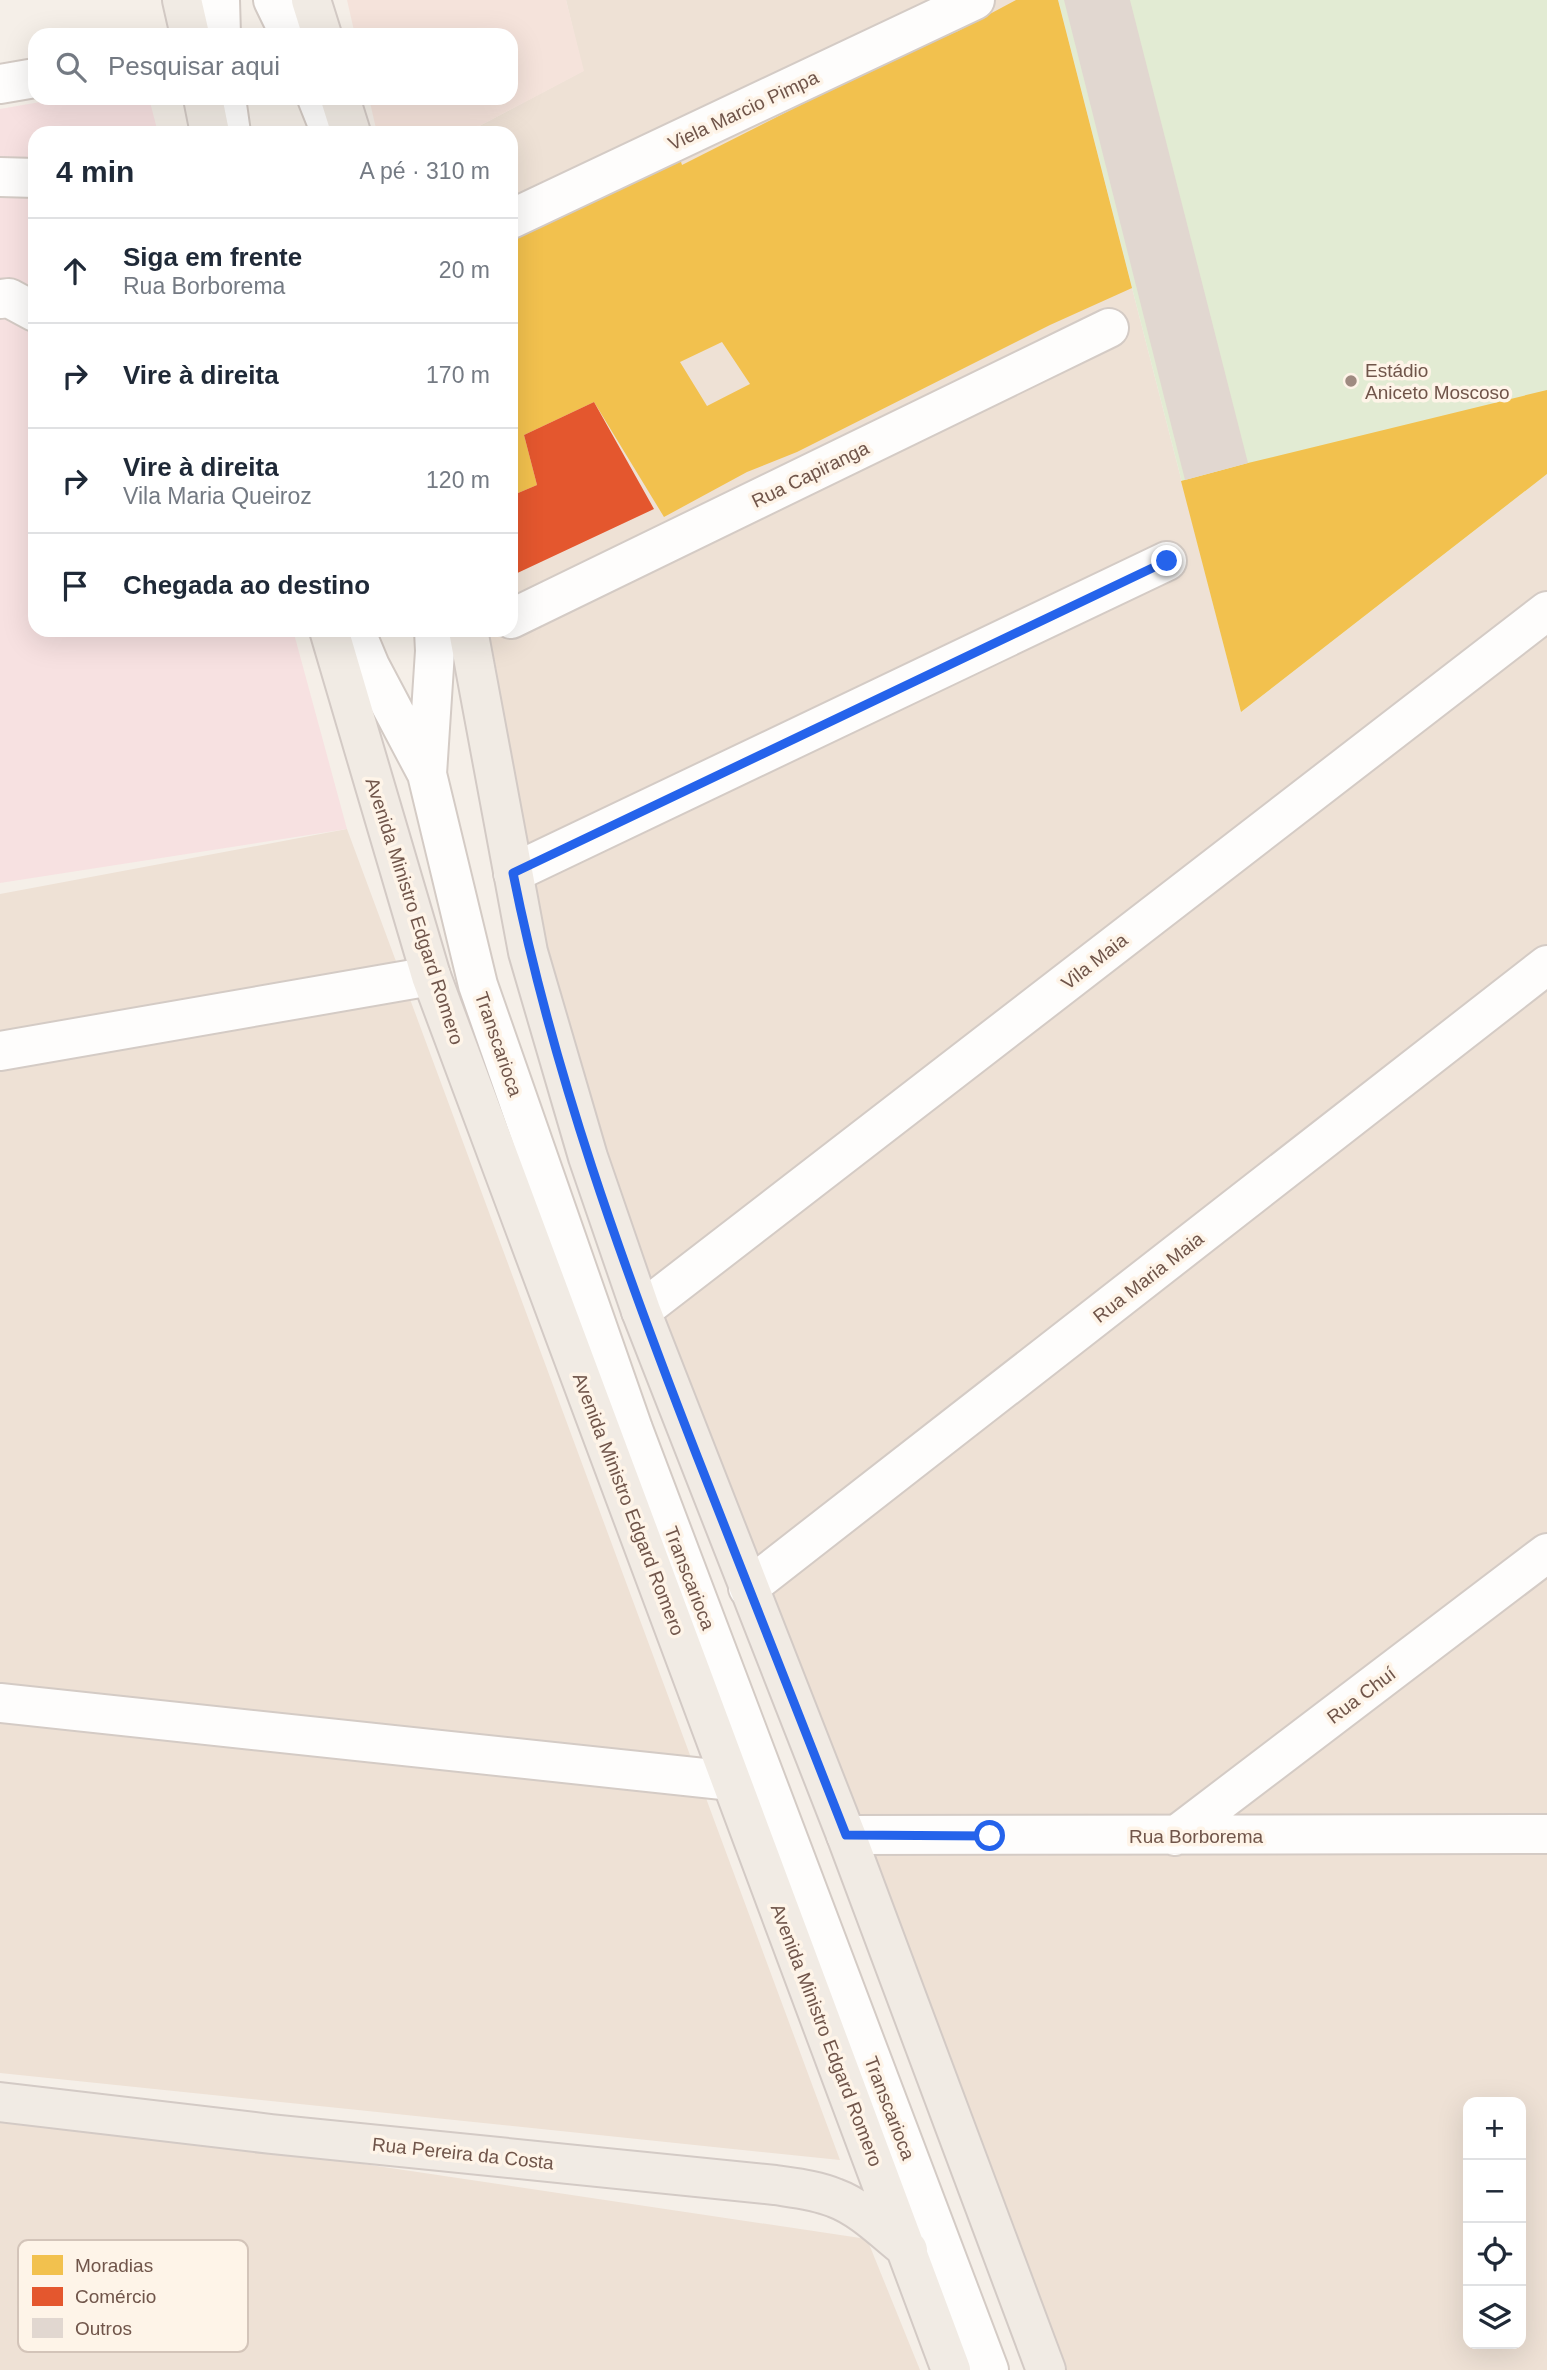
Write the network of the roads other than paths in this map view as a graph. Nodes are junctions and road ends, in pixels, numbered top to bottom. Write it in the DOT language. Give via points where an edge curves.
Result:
graph roads {
  1 [pos="182,0"];
  2 [pos="220,0"];
  3 [pos="273,0"];
  4 [pos="312,0"];
  5 [pos="975,0"];
  6 [pos="188,28"];
  7 [pos="221,28"];
  8 [pos="287,28"];
  9 [pos="320,28"];
  10 [pos="28,79"];
  11 [pos="0,84"];
  12 [pos="204,105"];
  13 [pos="227,105"];
  14 [pos="320,105"];
  15 [pos="342,105"];
  16 [pos="209,126"];
  17 [pos="230,126"];
  18 [pos="328,126"];
  19 [pos="349,126"];
  20 [pos="0,177"];
  21 [pos="28,178"];
  22 [pos="518,216"];
  23 [pos="0,299"];
  24 [pos="28,308"];
  25 [pos="1109,328"];
  26 [pos="1167,561"];
  27 [pos="1547,611"];
  28 [pos="518,617"];
  29 [pos="330,637"];
  30 [pos="358,637"];
  31 [pos="434,637"];
  32 [pos="477,637"];
  33 [pos="427,774"];
  34 [pos="513,873"];
  35 [pos="1547,965"];
  36 [pos="432,976"];
  37 [pos="0,1051"];
  38 [pos="641,1311"];
  39 [pos="1547,1553"];
  40 [pos="748,1588"];
  41 [pos="0,1703"];
  42 [pos="733,1781"];
  43 [pos="1547,1834"];
  44 [pos="846,1835"];
  45 [pos="1175,1836"];
  46 [pos="0,2102"];
  47 [pos="908,2250"];
  48 [pos="951,2370"];
  49 [pos="989,2370"];
  50 [pos="1046,2370"];
  1 -- 6 [label="main road"];
  2 -- 7 [label="street"];
  3 -- 8 [label="street"];
  4 -- 9 [label="main road"];
  5 -- 22 [label="street, Viela Marcio Pimpa"];
  10 -- 11 [label="street"];
  12 -- 16 [label="main road"];
  13 -- 17 [label="street"];
  14 -- 18 [label="street"];
  15 -- 19 [label="main road"];
  20 -- 21 [label="street"];
  23 -- 24 [label="street" via="9,298"];
  25 -- 28 [label="street, Rua Capiranga"];
  26 -- 34 [label="street"];
  27 -- 38 [label="street, Vila Maia"];
  29 -- 36 [label="main road, Avenida Ministro Edgard Romero"];
  30 -- 33 [label="street, Transcarioca"];
  31 -- 33 [label="street, Transcarioca"];
  32 -- 34 [label="main road"];
  33 -- 49 [label="street, Transcarioca" via="478,985 624,1403"];
  34 -- 38 [label="main road" via="528,952 580,1131"];
  35 -- 40 [label="street, Rua Maria Maia"];
  36 -- 37 [label="street"];
  36 -- 42 [label="main road, Avenida Ministro Edgard Romero"];
  38 -- 40 [label="main road"];
  39 -- 45 [label="street, Rua Chuí"];
  40 -- 44 [label="main road"];
  41 -- 42 [label="street"];
  42 -- 47 [label="main road, Avenida Ministro Edgard Romero"];
  43 -- 45 [label="street, Rua Borborema"];
  44 -- 45 [label="street, Rua Borborema"];
  44 -- 50 [label="main road"];
  46 -- 47 [label="main road, Rua Pereira da Costa" via="775,2185 836,2198"];
  47 -- 48 [label="main road, Avenida Ministro Edgard Romero"];
}
